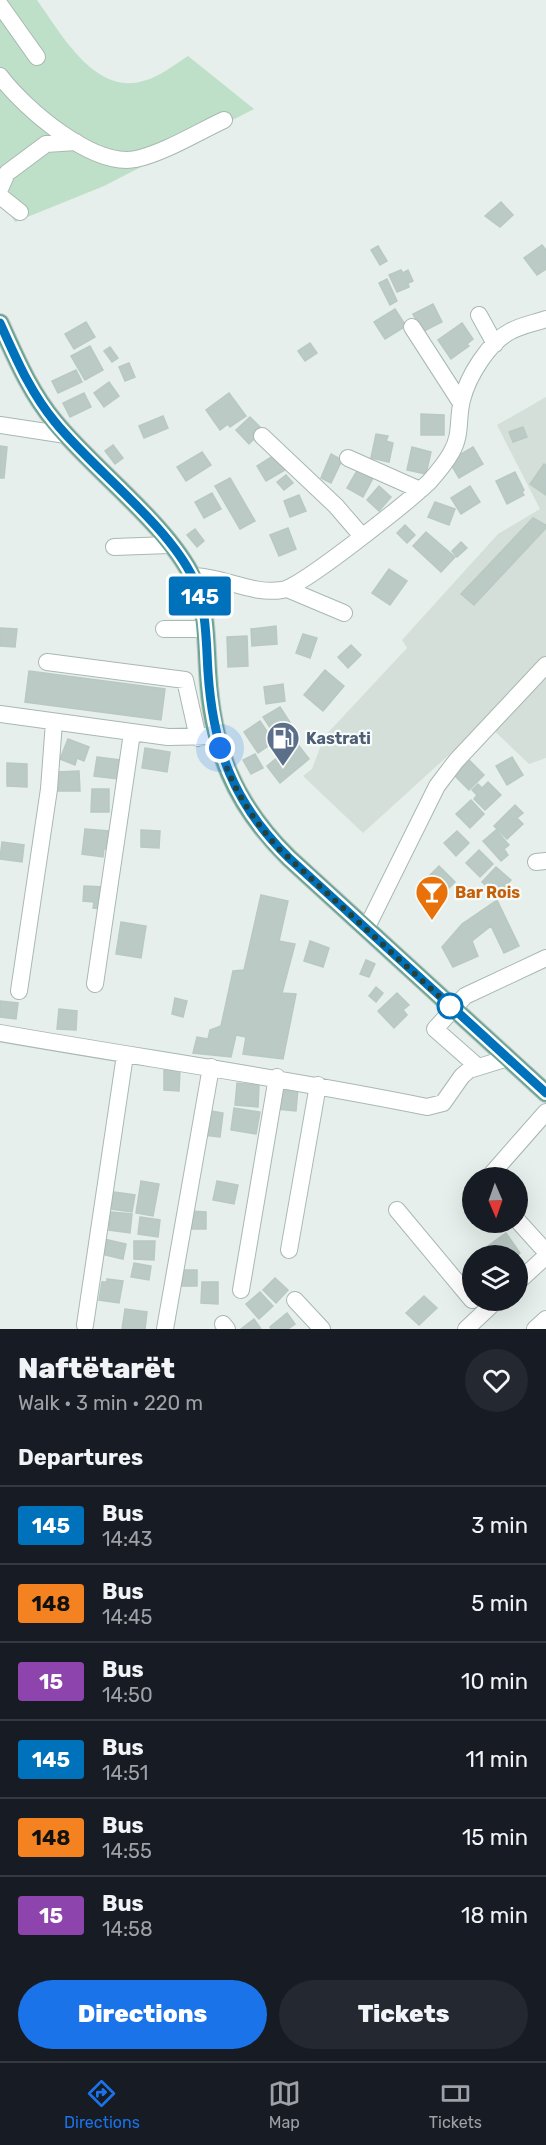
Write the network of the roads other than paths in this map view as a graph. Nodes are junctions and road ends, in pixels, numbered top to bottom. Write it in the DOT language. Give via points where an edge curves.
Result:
graph roads {
  1 [pos="0,5"];
  2 [pos="37,57"];
  3 [pos="0,76"];
  4 [pos="224,120"];
  5 [pos="76,142"];
  6 [pos="0,189"];
  7 [pos="0,196"];
  8 [pos="20,212"];
  9 [pos="479,315"];
  10 [pos="546,319"];
  11 [pos="0,323"];
  12 [pos="412,327"];
  13 [pos="495,344"];
  14 [pos="461,403"];
  15 [pos="0,424"];
  16 [pos="66,435"];
  17 [pos="262,436"];
  18 [pos="348,459"];
  19 [pos="420,490"];
  20 [pos="361,535"];
  21 [pos="170,544"];
  22 [pos="114,547"];
  23 [pos="192,576"];
  24 [pos="287,589"];
  25 [pos="344,613"];
  26 [pos="164,628"];
  27 [pos="205,629"];
  28 [pos="47,662"];
  29 [pos="540,672"];
  30 [pos="0,714"];
  31 [pos="54,722"];
  32 [pos="132,734"];
  33 [pos="217,736"];
  34 [pos="198,738"];
  35 [pos="366,929"];
  36 [pos="546,958"];
  37 [pos="95,984"];
  38 [pos="19,991"];
  39 [pos="453,1009"];
  40 [pos="0,1033"];
  41 [pos="125,1055"];
  42 [pos="508,1058"];
  43 [pos="477,1066"];
  44 [pos="211,1067"];
  45 [pos="277,1077"];
  46 [pos="318,1085"];
  47 [pos="546,1093"];
  48 [pos="546,1112"];
  49 [pos="498,1167"];
  50 [pos="398,1210"];
  51 [pos="528,1233"];
  52 [pos="289,1250"];
  53 [pos="546,1254"];
  54 [pos="528,1272"];
  55 [pos="462,1286"];
  56 [pos="241,1290"];
  57 [pos="295,1300"];
  58 [pos="474,1311"];
  59 [pos="546,1319"];
  60 [pos="85,1325"];
  61 [pos="165,1329"];
  62 [pos="322,1329"];
  63 [pos="466,1329"];
  64 [pos="535,1329"];
  1 -- 2 [label="street"];
  3 -- 5 [label="street" via="21,102"];
  4 -- 5 [label="street" via="136,159 109,158"];
  5 -- 6 [label="street" via="46,144 7,173"];
  7 -- 8 [label="street"];
  9 -- 13 [label="street"];
  10 -- 13 [label="street" via="510,331"];
  11 -- 16 [label="main road" via="31,388"];
  12 -- 14 [label="street"];
  13 -- 14 [label="street" via="476,369"];
  14 -- 19 [label="street" via="457,442 442,467"];
  15 -- 16 [label="street"];
  16 -- 21 [label="main road"];
  17 -- 20 [label="street"];
  18 -- 19 [label="street"];
  19 -- 20 [label="street"];
  20 -- 24 [label="street"];
  21 -- 22 [label="street"];
  21 -- 23 [label="main road"];
  23 -- 24 [label="street" via="211,576 259,589"];
  23 -- 27 [label="main road"];
  24 -- 25 [label="street"];
  26 -- 27 [label="street"];
  27 -- 33 [label="main road"];
  28 -- 34 [label="street" via="185,680"];
  29 -- 35 [label="street" via="437,786"];
  30 -- 31 [label="street"];
  31 -- 32 [label="street"];
  31 -- 38 [label="street" via="49,789"];
  32 -- 34 [label="street"];
  32 -- 37 [label="street"];
  33 -- 34 [label="street"];
  33 -- 35 [label="main road" via="235,789 254,821"];
  35 -- 39 [label="main road"];
  36 -- 39 [label="street" via="473,992"];
  39 -- 42 [label="main road"];
  39 -- 43 [label="street" via="435,1029"];
  40 -- 41 [label="street"];
  41 -- 44 [label="street"];
  41 -- 60 [label="street"];
  42 -- 43 [label="street"];
  42 -- 47 [label="main road"];
  43 -- 46 [label="street" via="462,1076 447,1098 436,1106"];
  44 -- 45 [label="street"];
  44 -- 61 [label="street"];
  45 -- 46 [label="street"];
  45 -- 56 [label="street"];
  46 -- 52 [label="street"];
  48 -- 49 [label="street"];
  50 -- 55 [label="street"];
  51 -- 53 [label="street"];
  53 -- 54 [label="street"];
  57 -- 62 [label="street"];
  58 -- 63 [label="street"];
  59 -- 64 [label="street"];
}
